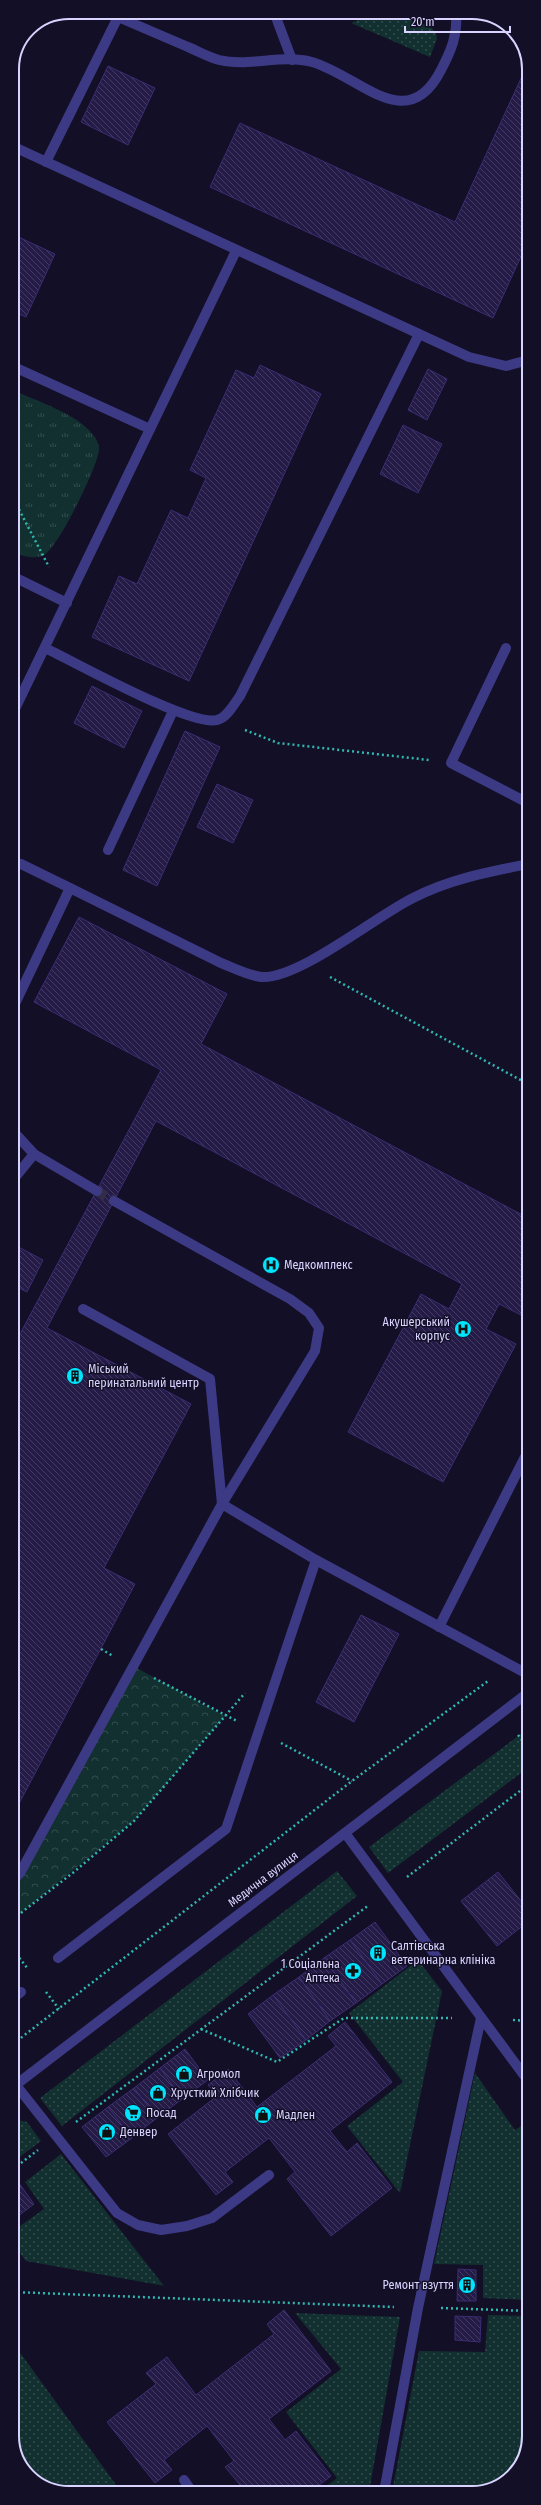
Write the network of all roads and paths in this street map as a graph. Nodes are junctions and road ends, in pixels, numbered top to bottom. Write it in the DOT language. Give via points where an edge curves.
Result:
graph roads {
  1 [pos="116,19"];
  2 [pos="127,19"];
  3 [pos="277,19"];
  4 [pos="456,19"];
  5 [pos="292,60"];
  6 [pos="19,149"];
  7 [pos="46,162"];
  8 [pos="236,251"];
  9 [pos="418,334"];
  10 [pos="522,362"];
  11 [pos="19,369"];
  12 [pos="150,429"];
  13 [pos="19,510"];
  14 [pos="19,579"];
  15 [pos="67,603"];
  16 [pos="45,648"];
  17 [pos="506,648"];
  18 [pos="19,701"];
  19 [pos="173,711"];
  20 [pos="218,720"];
  21 [pos="451,763"];
  22 [pos="522,800"];
  23 [pos="108,850"];
  24 [pos="19,864"];
  25 [pos="522,865"];
  26 [pos="70,888"];
  27 [pos="306,964"];
  28 [pos="19,995"];
  29 [pos="522,1081"];
  30 [pos="19,1138"];
  31 [pos="34,1154"];
  32 [pos="19,1172"];
  33 [pos="97,1191"];
  34 [pos="114,1201"];
  35 [pos="83,1309"];
  36 [pos="522,1463"];
  37 [pos="222,1504"];
  38 [pos="316,1560"];
  39 [pos="438,1627"];
  40 [pos="101,1650"];
  41 [pos="133,1666"];
  42 [pos="509,1666"];
  43 [pos="522,1672"];
  44 [pos="251,1687"];
  45 [pos="522,1697"];
  46 [pos="225,1716"];
  47 [pos="259,1731"];
  48 [pos="518,1735"];
  49 [pos="522,1740"];
  50 [pos="352,1781"];
  51 [pos="522,1789"];
  52 [pos="346,1833"];
  53 [pos="19,1874"];
  54 [pos="388,1892"];
  55 [pos="19,1914"];
  56 [pos="58,1958"];
  57 [pos="482,2018"];
  58 [pos="201,2029"];
  59 [pos="19,2039"];
  60 [pos="522,2072"];
  61 [pos="19,2083"];
  62 [pos="19,2091"];
  63 [pos="57,2136"];
  64 [pos="19,2164"];
  65 [pos="269,2175"];
  66 [pos="19,2292"];
  67 [pos="418,2308"];
  68 [pos="522,2311"];
  69 [pos="184,2480"];
  70 [pos="188,2486"];
  71 [pos="385,2486"];
  1 -- 7 [label="street"];
  2 -- 5 [label="street" via="218,60"];
  3 -- 5 [label="street"];
  4 -- 5 [label="street" via="456,31 450,51 434,82 411,102 385,97 312,62"];
  6 -- 7 [label="street"];
  7 -- 8 [label="street"];
  8 -- 9 [label="street"];
  8 -- 12 [label="street"];
  9 -- 10 [label="street" via="485,362 513,365"];
  9 -- 20 [label="street" via="240,696 230,711"];
  11 -- 12 [label="street"];
  12 -- 15 [label="street"];
  13 -- 15 [label="path"];
  14 -- 15 [label="street"];
  15 -- 16 [label="street"];
  16 -- 18 [label="street"];
  16 -- 19 [label="street"];
  17 -- 21 [label="street"];
  19 -- 20 [label="street" via="202,721"];
  19 -- 23 [label="street"];
  20 -- 21 [label="path" via="278,743"];
  21 -- 22 [label="street"];
  24 -- 26 [label="street"];
  25 -- 27 [label="street" via="444,884 376,919"];
  26 -- 27 [label="street" via="243,972 262,977 286,973"];
  26 -- 28 [label="street"];
  27 -- 29 [label="path"];
  30 -- 31 [label="street"];
  31 -- 32 [label="street"];
  31 -- 33 [label="street"];
  34 -- 37 [label="street" via="290,1299 309,1313 319,1328 315,1351"];
  35 -- 37 [label="street" via="210,1379"];
  36 -- 39 [label="street"];
  37 -- 38 [label="street"];
  37 -- 41 [label="street"];
  38 -- 39 [label="street"];
  38 -- 47 [label="street"];
  39 -- 42 [label="street"];
  40 -- 41 [label="path"];
  41 -- 46 [label="path"];
  41 -- 53 [label="street"];
  42 -- 43 [label="street"];
  42 -- 50 [label="path"];
  44 -- 46 [label="path"];
  45 -- 52 [label="street, Медична вулиця"];
  46 -- 47 [label="path"];
  46 -- 55 [label="path" via="134,1821"];
  47 -- 50 [label="path"];
  47 -- 56 [label="street" via="226,1829"];
  48 -- 49 [label="path"];
  50 -- 59 [label="path"];
  51 -- 54 [label="path"];
  52 -- 54 [label="street"];
  52 -- 61 [label="street, Медична вулиця"];
  54 -- 57 [label="street"];
  54 -- 58 [label="path"];
  57 -- 58 [label="path" via="344,2018 277,2062"];
  57 -- 60 [label="street"];
  57 -- 67 [label="street"];
  58 -- 63 [label="path"];
  62 -- 63 [label="street"];
  63 -- 64 [label="path"];
  63 -- 65 [label="street" via="116,2213 138,2225 161,2230 187,2226 212,2218"];
  66 -- 67 [label="path"];
  67 -- 68 [label="path"];
  67 -- 71 [label="street"];
  69 -- 70 [label="street"];
}
